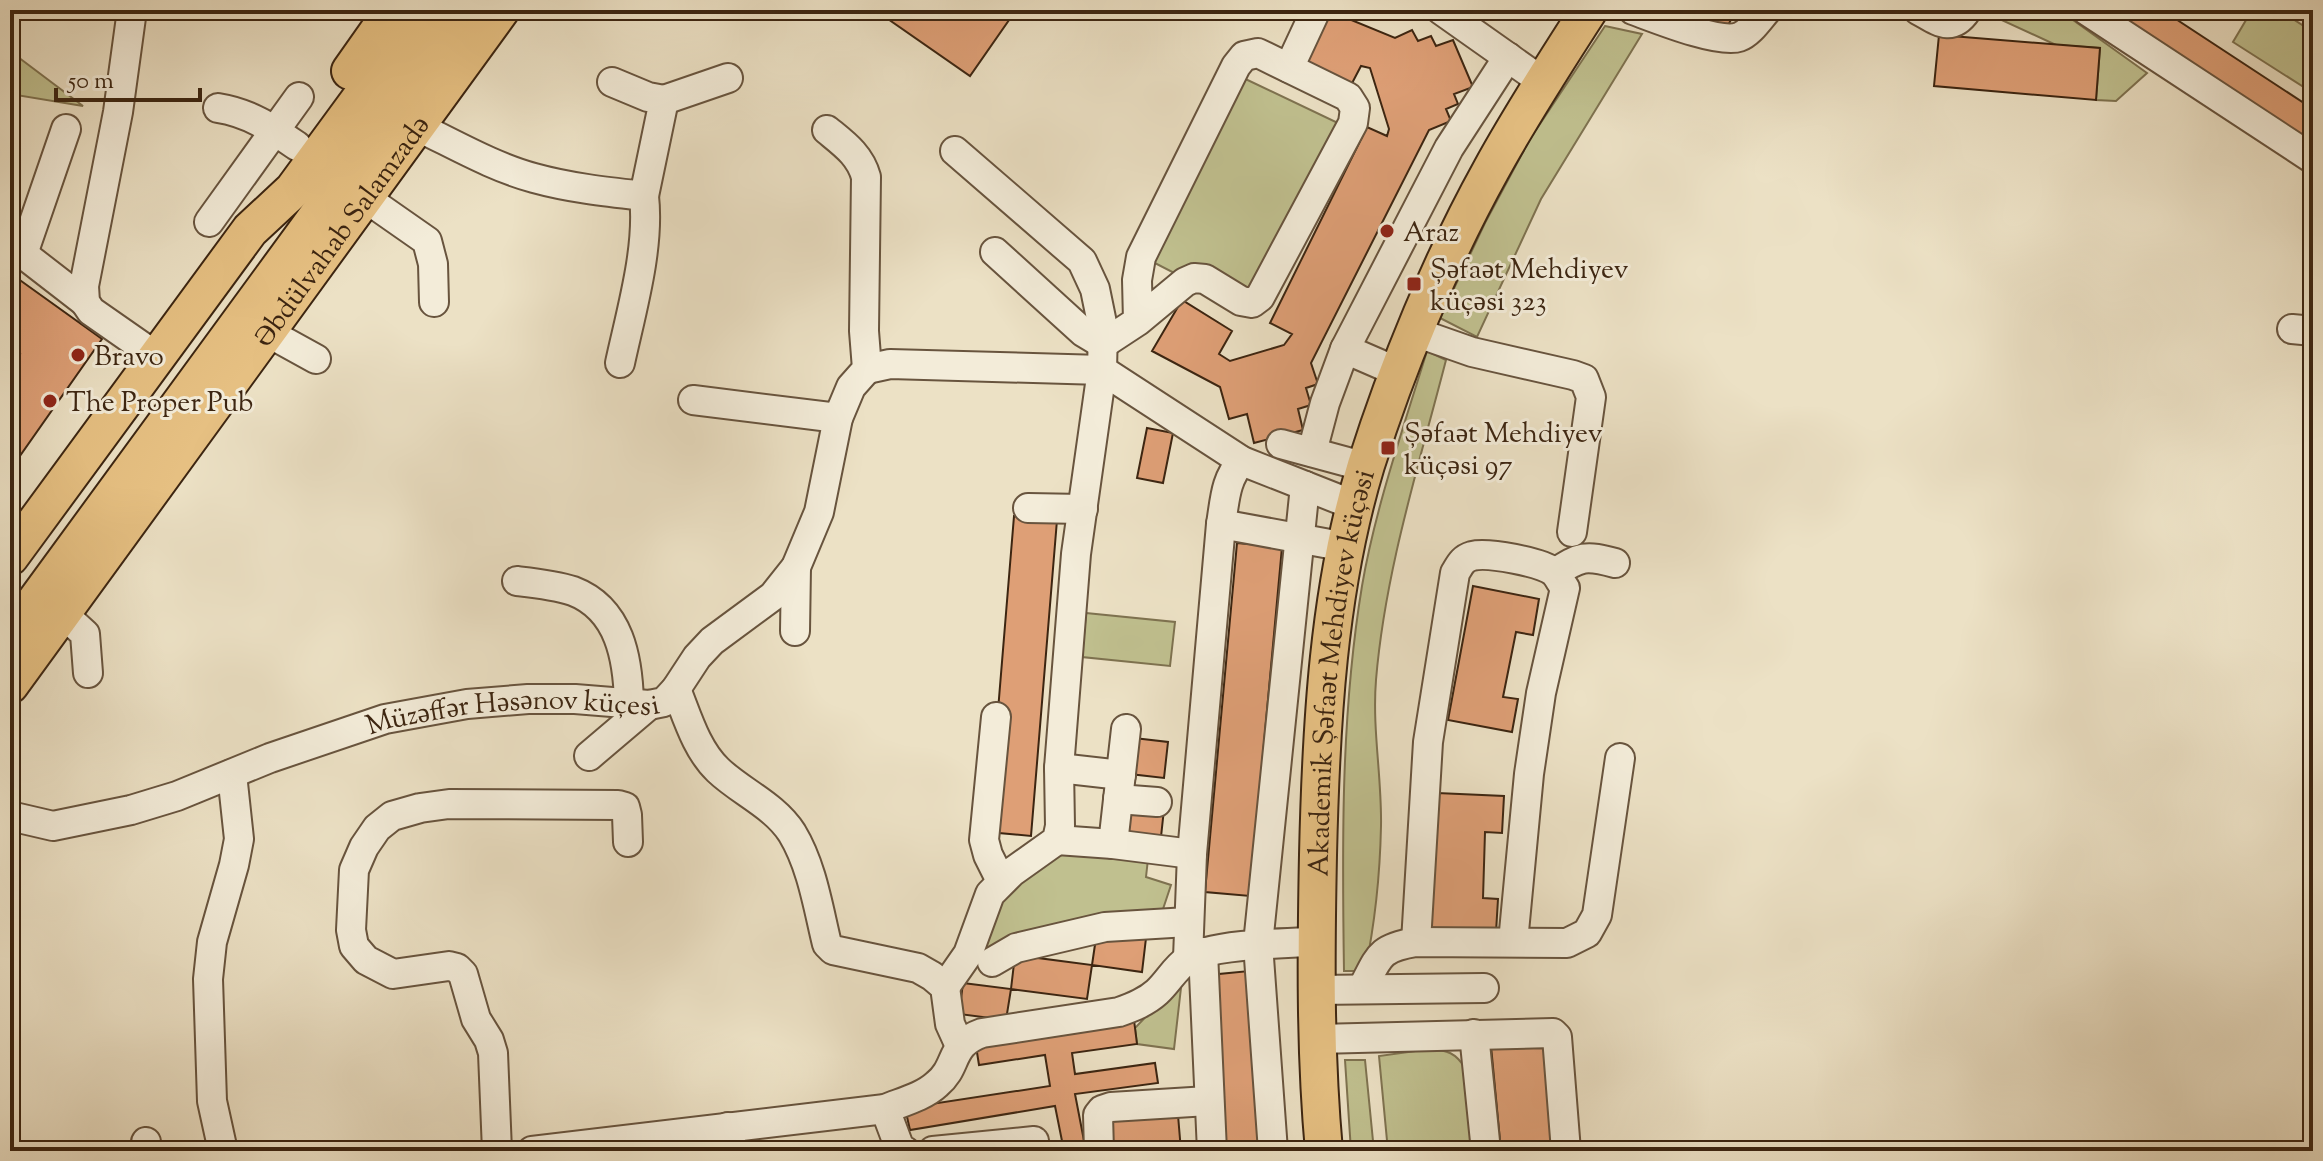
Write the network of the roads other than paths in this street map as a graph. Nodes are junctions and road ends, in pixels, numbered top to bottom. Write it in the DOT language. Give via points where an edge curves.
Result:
graph roads {
  1 [pos="132,10"];
  2 [pos="393,10"];
  3 [pos="425,10"];
  4 [pos="468,10"];
  5 [pos="501,10"];
  6 [pos="1316,10"];
  7 [pos="1441,10"];
  8 [pos="1589,10"];
  9 [pos="1767,10"];
  10 [pos="1918,10"];
  11 [pos="1967,10"];
  12 [pos="2086,10"];
  13 [pos="1648,12"];
  14 [pos="1508,57"];
  15 [pos="1289,68"];
  16 [pos="728,78"];
  17 [pos="612,82"];
  18 [pos="1543,82"];
  19 [pos="299,97"];
  20 [pos="664,100"];
  21 [pos="218,108"];
  22 [pos="416,126"];
  23 [pos="66,129"];
  24 [pos="827,130"];
  25 [pos="286,138"];
  26 [pos="1449,148"];
  27 [pos="955,151"];
  28 [pos="2313,159"];
  29 [pos="1490,171"];
  30 [pos="644,196"];
  31 [pos="364,197"];
  32 [pos="209,222"];
  33 [pos="250,230"];
  34 [pos="16,250"];
  35 [pos="995,252"];
  36 [pos="85,302"];
  37 [pos="434,302"];
  38 [pos="1138,321"];
  39 [pos="267,332"];
  40 [pos="1415,332"];
  41 [pos="1345,349"];
  42 [pos="157,357"];
  43 [pos="1102,357"];
  44 [pos="316,359"];
  45 [pos="620,363"];
  46 [pos="867,369"];
  47 [pos="1398,372"];
  48 [pos="693,400"];
  49 [pos="838,418"];
  50 [pos="1281,444"];
  51 [pos="1312,452"];
  52 [pos="1242,461"];
  53 [pos="1366,467"];
  54 [pos="1305,486"];
  55 [pos="1356,506"];
  56 [pos="1028,508"];
  57 [pos="1083,509"];
  58 [pos="1221,524"];
  59 [pos="1572,532"];
  60 [pos="1299,539"];
  61 [pos="15,541"];
  62 [pos="1346,547"];
  63 [pos="1615,563"];
  64 [pos="796,567"];
  65 [pos="1555,573"];
  66 [pos="517,581"];
  67 [pos="62,613"];
  68 [pos="795,631"];
  69 [pos="10,636"];
  70 [pos="88,673"];
  71 [pos="10,685"];
  72 [pos="676,689"];
  73 [pos="639,704"];
  74 [pos="996,717"];
  75 [pos="1126,729"];
  76 [pos="589,756"];
  77 [pos="1620,758"];
  78 [pos="1059,768"];
  79 [pos="232,774"];
  80 [pos="1120,787"];
  81 [pos="1157,802"];
  82 [pos="10,816"];
  83 [pos="1057,840"];
  84 [pos="628,842"];
  85 [pos="1113,844"];
  86 [pos="1192,854"];
  87 [pos="1001,881"];
  88 [pos="1188,922"];
  89 [pos="1316,942"];
  90 [pos="1416,942"];
  91 [pos="1513,942"];
  92 [pos="1258,944"];
  93 [pos="1196,955"];
  94 [pos="992,962"];
  95 [pos="945,987"];
  96 [pos="1484,988"];
  97 [pos="1362,989"];
  98 [pos="1316,990"];
  99 [pos="1474,1034"];
  100 [pos="1318,1039"];
  101 [pos="960,1046"];
  102 [pos="1208,1101"];
  103 [pos="885,1109"];
  104 [pos="731,1139"];
  105 [pos="1034,1141"];
  106 [pos="223,1151"];
  107 [pos="497,1151"];
  108 [pos="532,1151"];
  109 [pos="905,1151"];
  110 [pos="933,1151"];
  111 [pos="1099,1151"];
  112 [pos="1212,1151"];
  113 [pos="1273,1151"];
  114 [pos="1324,1151"];
  115 [pos="1486,1151"];
  116 [pos="1566,1151"];
  1 -- 36 [label="street"];
  2 -- 25 [label="main road"];
  3 -- 33 [label="main road" via="293,190"];
  4 -- 69 [label="main road, Əbdülvahab Salamzadə"];
  5 -- 22 [label="main road, Əbdülvahab Salamzadə"];
  6 -- 15 [label="street"];
  7 -- 14 [label="street"];
  8 -- 18 [label="main road, Akademik Şəfaət Mehdiyev küçəsi"];
  9 -- 13 [label="street" via="1738,38 1721,39"];
  10 -- 11 [label="street" via="1944,24 1955,22"];
  12 -- 28 [label="street"];
  14 -- 18 [label="street"];
  14 -- 26 [label="street"];
  15 -- 38 [label="street" via="1258,53 1244,56 1236,66 1141,257"];
  15 -- 38 [label="street" via="1348,97 1355,108 1353,123 1260,297 1252,303 1241,301 1194,278"];
  16 -- 20 [label="street"];
  17 -- 20 [label="street"];
  18 -- 29 [label="main road, Akademik Şəfaət Mehdiyev küçəsi"];
  19 -- 25 [label="street"];
  20 -- 30 [label="street"];
  21 -- 25 [label="street" via="240,112"];
  22 -- 30 [label="street" via="532,178"];
  22 -- 31 [label="main road, Əbdülvahab Salamzadə"];
  23 -- 34 [label="street"];
  24 -- 46 [label="street" via="855,154 866,177"];
  25 -- 32 [label="street"];
  25 -- 33 [label="main road"];
  26 -- 29 [label="street"];
  26 -- 41 [label="street"];
  27 -- 43 [label="street" via="1082,261 1095,289"];
  29 -- 40 [label="main road, Akademik Şəfaət Mehdiyev küçəsi"];
  30 -- 45 [label="street" via="638,283"];
  31 -- 37 [label="street" via="427,241"];
  31 -- 39 [label="main road, Əbdülvahab Salamzadə"];
  33 -- 42 [label="main road"];
  34 -- 36 [label="street"];
  35 -- 43 [label="street" via="1083,332"];
  36 -- 42 [label="street"];
  38 -- 43 [label="street"];
  39 -- 44 [label="street"];
  39 -- 67 [label="main road, Əbdülvahab Salamzadə"];
  40 -- 47 [label="main road, Akademik Şəfaət Mehdiyev küçəsi"];
  40 -- 59 [label="street" via="1584,379 1591,397"];
  41 -- 47 [label="street"];
  41 -- 51 [label="street"];
  42 -- 61 [label="main road"];
  43 -- 46 [label="street"];
  43 -- 52 [label="street"];
  43 -- 57 [label="street"];
  46 -- 49 [label="street, Müzəffər Həsənov küçesi" via="851,387"];
  47 -- 53 [label="main road, Akademik Şəfaət Mehdiyev küçəsi"];
  48 -- 49 [label="street"];
  49 -- 64 [label="street, Müzəffər Həsənov küçesi" via="819,512"];
  50 -- 51 [label="street"];
  51 -- 53 [label="street"];
  52 -- 54 [label="street"];
  52 -- 58 [label="street" via="1228,481"];
  53 -- 55 [label="main road, Akademik Şəfaət Mehdiyev küçəsi"];
  54 -- 55 [label="street"];
  54 -- 60 [label="street"];
  55 -- 62 [label="main road, Akademik Şəfaət Mehdiyev küçəsi"];
  56 -- 57 [label="street"];
  57 -- 78 [label="street"];
  58 -- 60 [label="street"];
  58 -- 86 [label="street"];
  60 -- 62 [label="street"];
  60 -- 92 [label="street"];
  62 -- 89 [label="main road, Akademik Şəfaət Mehdiyev küçəsi" via="1323,734"];
  63 -- 65 [label="street" via="1584,557"];
  64 -- 68 [label="street"];
  64 -- 72 [label="street, Müzəffər Həsənov küçesi" via="773,596 712,641"];
  65 -- 90 [label="street" via="1489,554 1462,560 1455,573 1428,742"];
  65 -- 91 [label="street" via="1565,588 1529,774"];
  66 -- 73 [label="street" via="571,590 607,617 620,639"];
  67 -- 70 [label="street" via="85,634"];
  67 -- 71 [label="main road, Əbdülvahab Salamzadə"];
  72 -- 73 [label="street, Müzəffər Həsənov küçesi" via="664,702"];
  72 -- 95 [label="street" via="704,754 792,834 810,875 827,944 844,953 918,968"];
  73 -- 76 [label="street"];
  73 -- 79 [label="street, Müzəffər Həsənov küçesi" via="528,699 467,704 385,719"];
  74 -- 87 [label="street" via="984,840"];
  75 -- 80 [label="street"];
  77 -- 91 [label="street" via="1597,915 1587,933 1567,943"];
  78 -- 80 [label="street"];
  78 -- 83 [label="street"];
  79 -- 82 [label="street, Müzəffər Həsənov küçesi" via="177,796 85,820 53,826"];
  79 -- 106 [label="street" via="239,839 212,942 208,979 212,1101"];
  80 -- 81 [label="street"];
  80 -- 85 [label="street"];
  83 -- 85 [label="street"];
  83 -- 87 [label="street"];
  84 -- 107 [label="street" via="625,807 618,805 449,804 392,816 377,828 354,870 351,930 354,946 366,960 393,974 449,966 463,974 493,1053"];
  85 -- 86 [label="street"];
  86 -- 88 [label="street"];
  87 -- 95 [label="street" via="990,894 968,954"];
  88 -- 93 [label="street"];
  88 -- 94 [label="street" via="1105,927 1016,948"];
  89 -- 92 [label="street"];
  89 -- 98 [label="main road, Akademik Şəfaət Mehdiyev küçəsi"];
  90 -- 91 [label="street"];
  90 -- 97 [label="street" via="1387,949"];
  92 -- 93 [label="street"];
  92 -- 113 [label="street"];
  93 -- 101 [label="street" via="1141,1005 982,1033"];
  93 -- 102 [label="street"];
  95 -- 101 [label="street" via="950,1024"];
  96 -- 97 [label="street"];
  97 -- 98 [label="street"];
  98 -- 100 [label="main road, Akademik Şəfaət Mehdiyev küçəsi"];
  99 -- 100 [label="street"];
  99 -- 115 [label="street"];
  99 -- 116 [label="street" via="1557,1037"];
  100 -- 114 [label="main road, Akademik Şəfaət Mehdiyev küçəsi"];
  101 -- 103 [label="street" via="940,1083"];
  102 -- 111 [label="street" via="1102,1110"];
  102 -- 112 [label="street"];
  103 -- 104 [label="street"];
  103 -- 109 [label="street"];
  104 -- 108 [label="street"];
  105 -- 110 [label="street"];
}
